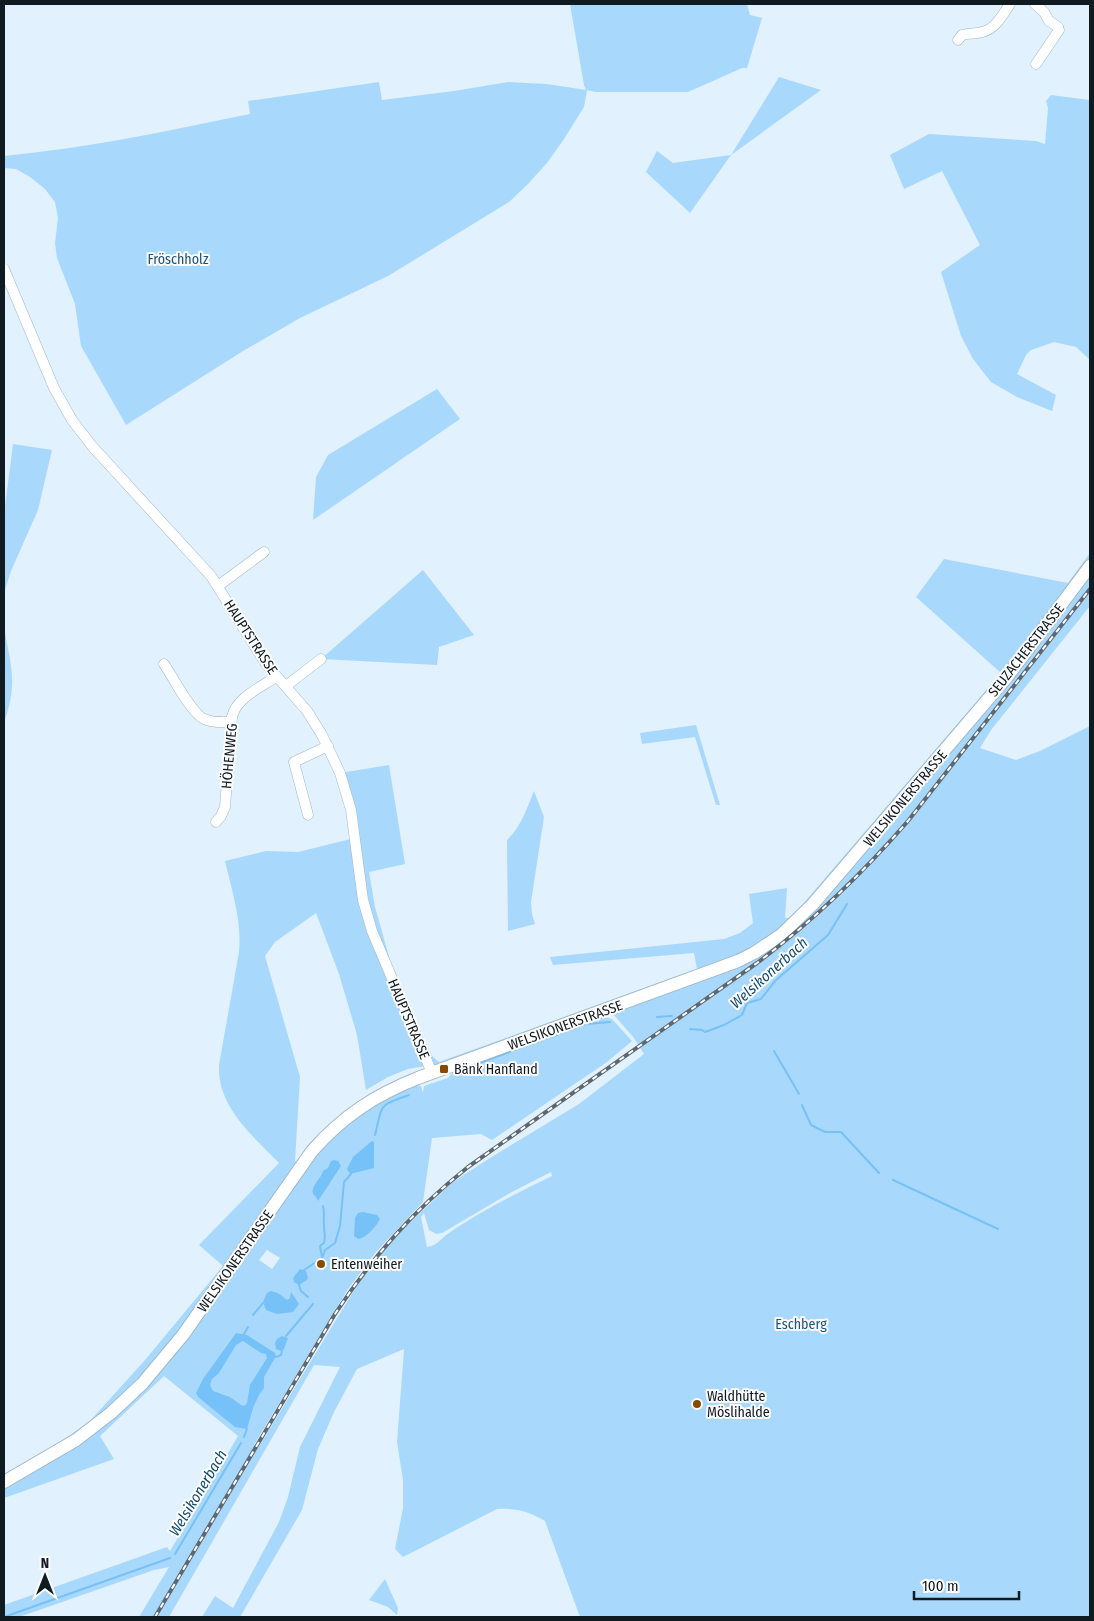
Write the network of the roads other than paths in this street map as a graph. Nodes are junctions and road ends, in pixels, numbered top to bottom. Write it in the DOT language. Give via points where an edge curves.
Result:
graph roads {
  1 [pos="1010,4"];
  2 [pos="1034,4"];
  3 [pos="958,40"];
  4 [pos="1036,64"];
  5 [pos="4,268"];
  6 [pos="264,552"];
  7 [pos="1090,566"];
  8 [pos="218,586"];
  9 [pos="321,658"];
  10 [pos="164,664"];
  11 [pos="276,676"];
  12 [pos="286,686"];
  13 [pos="232,722"];
  14 [pos="960,733"];
  15 [pos="328,746"];
  16 [pos="308,815"];
  17 [pos="216,822"];
  18 [pos="432,1073"];
  19 [pos="4,1482"];
  1 -- 3 [label="street" via="991,28 962,35"];
  2 -- 4 [label="street" via="1059,30"];
  5 -- 8 [label="street, HAUPTSTRASSE" via="54,388 72,420"];
  6 -- 8 [label="street"];
  7 -- 14 [label="main road, SEUZACHERSTRASSE" via="1008,677"];
  8 -- 11 [label="street, HAUPTSTRASSE"];
  9 -- 12 [label="street"];
  10 -- 13 [label="street" via="200,717 208,721"];
  11 -- 12 [label="street, HAUPTSTRASSE"];
  11 -- 13 [label="street, HÖHENWEG" via="239,704"];
  12 -- 15 [label="street, HAUPTSTRASSE" via="307,710"];
  13 -- 17 [label="street, HÖHENWEG" via="225,807"];
  14 -- 18 [label="main road, WELSIKONERSTRASSE" via="814,904 768,944 722,967"];
  15 -- 16 [label="street" via="294,762"];
  15 -- 18 [label="street, HAUPTSTRASSE" via="351,810 363,900 372,931"];
  18 -- 19 [label="main road, WELSIKONERSTRASSE" via="377,1096 322,1139 183,1335 149,1377 94,1427"];
}
